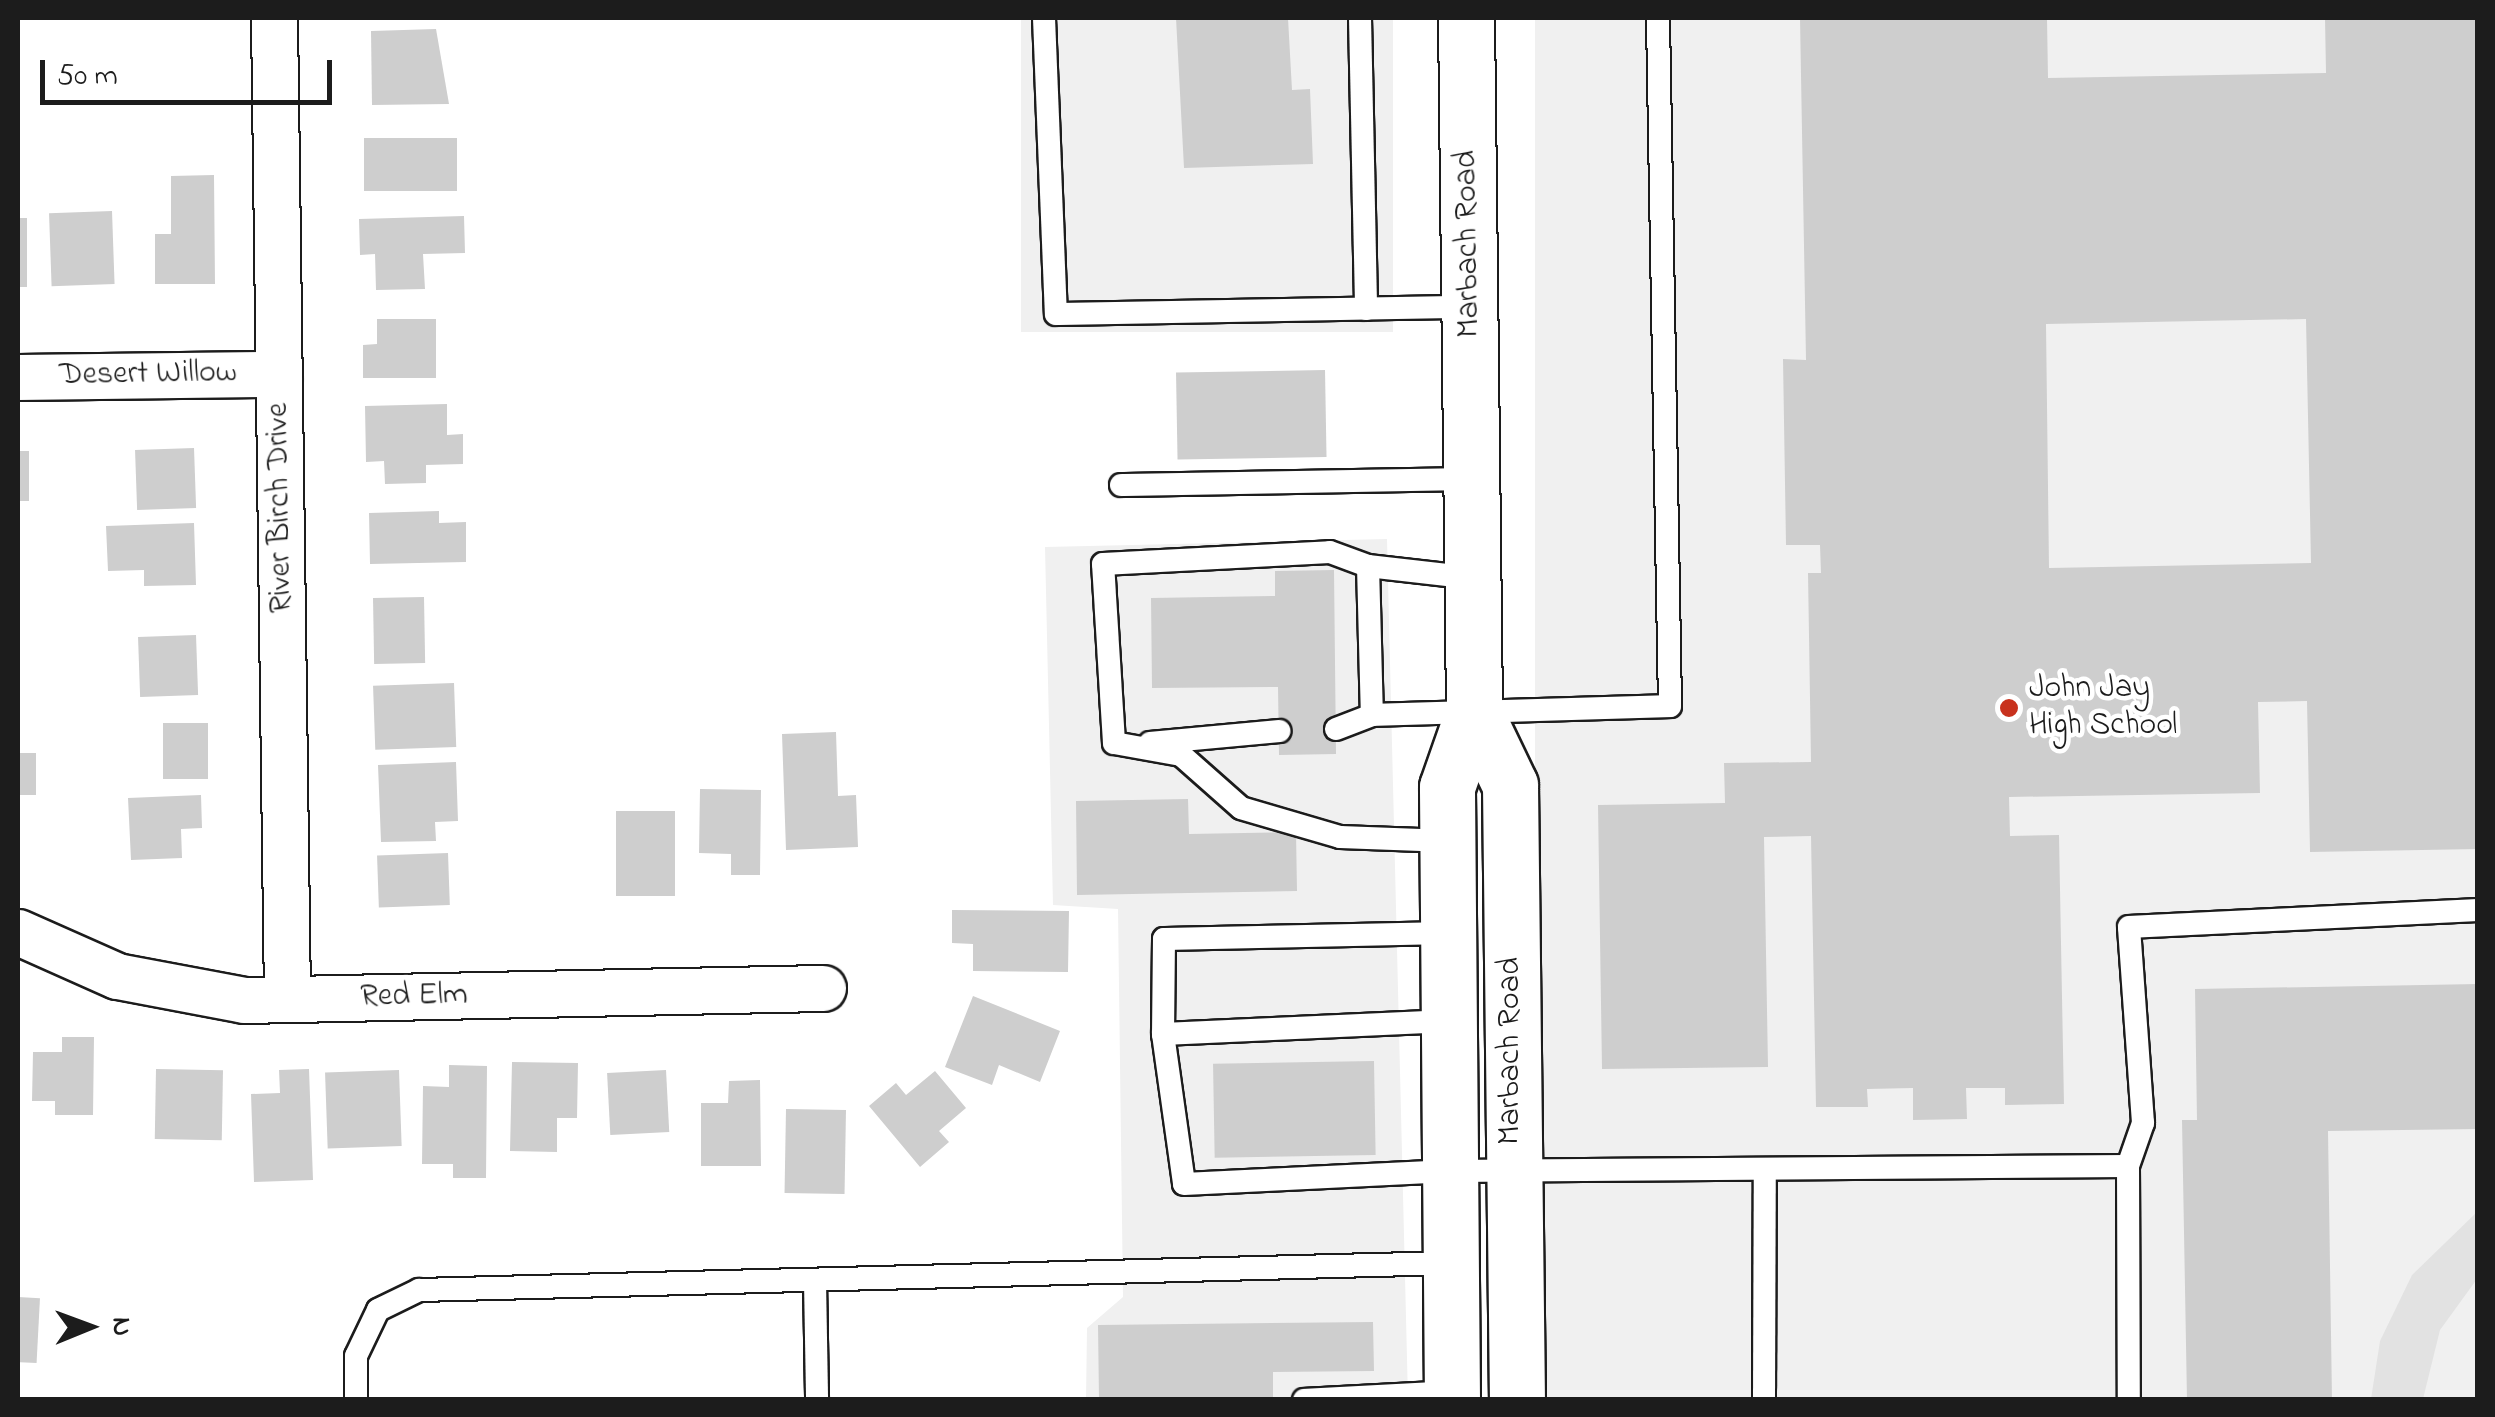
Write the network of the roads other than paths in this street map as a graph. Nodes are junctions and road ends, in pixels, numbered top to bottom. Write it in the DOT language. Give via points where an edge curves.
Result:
graph roads {
  1 [pos="274,18"];
  2 [pos="1044,18"];
  3 [pos="1360,18"];
  4 [pos="1466,18"];
  5 [pos="1658,18"];
  6 [pos="1470,307"];
  7 [pos="1366,310"];
  8 [pos="280,374"];
  9 [pos="18,377"];
  10 [pos="1471,478"];
  11 [pos="1122,485"];
  12 [pos="1368,566"];
  13 [pos="1473,578"];
  14 [pos="1474,710"];
  15 [pos="1372,714"];
  16 [pos="1336,729"];
  17 [pos="1279,732"];
  18 [pos="1150,743"];
  19 [pos="1448,841"];
  20 [pos="2478,910"];
  21 [pos="18,932"];
  22 [pos="1448,933"];
  23 [pos="823,988"];
  24 [pos="287,1000"];
  25 [pos="1449,1021"];
  26 [pos="1164,1034"];
  27 [pos="2128,1166"];
  28 [pos="1765,1170"];
  29 [pos="1450,1171"];
  30 [pos="1511,1173"];
  31 [pos="1450,1263"];
  32 [pos="815,1281"];
  33 [pos="1452,1396"];
  34 [pos="356,1400"];
  35 [pos="817,1400"];
  36 [pos="1304,1400"];
  37 [pos="1517,1400"];
  38 [pos="1764,1400"];
  39 [pos="2130,1400"];
  1 -- 8 [label="street, River Birch Drive"];
  2 -- 7 [label="lane" via="1056,314"];
  3 -- 7 [label="lane"];
  4 -- 6 [label="main road, Marbach Road"];
  5 -- 14 [label="lane" via="1670,706"];
  6 -- 7 [label="lane"];
  6 -- 10 [label="main road, Marbach Road"];
  8 -- 9 [label="street, Desert Willow"];
  8 -- 24 [label="street, River Birch Drive"];
  10 -- 11 [label="lane"];
  10 -- 13 [label="main road, Marbach Road"];
  12 -- 13 [label="lane"];
  12 -- 15 [label="lane"];
  12 -- 18 [label="lane" via="1330,552 1103,564 1108,724 1114,744"];
  13 -- 14 [label="main road, Marbach Road"];
  14 -- 15 [label="lane"];
  14 -- 19 [label="main road, Marbach Road" via="1447,786"];
  14 -- 30 [label="main road, Marbach Road" via="1510,786"];
  15 -- 16 [label="lane"];
  17 -- 18 [label="lane" via="1204,731"];
  18 -- 19 [label="lane" via="1181,755 1241,808 1340,837"];
  19 -- 22 [label="main road, Marbach Road"];
  20 -- 27 [label="lane" via="2129,928 2143,1123"];
  21 -- 24 [label="street, Red Elm" via="176,992"];
  22 -- 25 [label="main road, Marbach Road"];
  22 -- 26 [label="lane" via="1164,939"];
  23 -- 24 [label="street, Red Elm"];
  25 -- 26 [label="lane"];
  25 -- 29 [label="main road, Marbach Road"];
  26 -- 29 [label="lane" via="1184,1184"];
  27 -- 28 [label="lane"];
  27 -- 39 [label="lane"];
  28 -- 30 [label="lane"];
  28 -- 38 [label="lane"];
  29 -- 30 [label="lane"];
  29 -- 31 [label="main road, Marbach Road"];
  30 -- 37 [label="main road, Marbach Road"];
  31 -- 32 [label="lane"];
  31 -- 33 [label="main road, Marbach Road"];
  32 -- 34 [label="lane" via="420,1290 378,1310 356,1356"];
  32 -- 35 [label="lane"];
  33 -- 36 [label="lane"];
}
